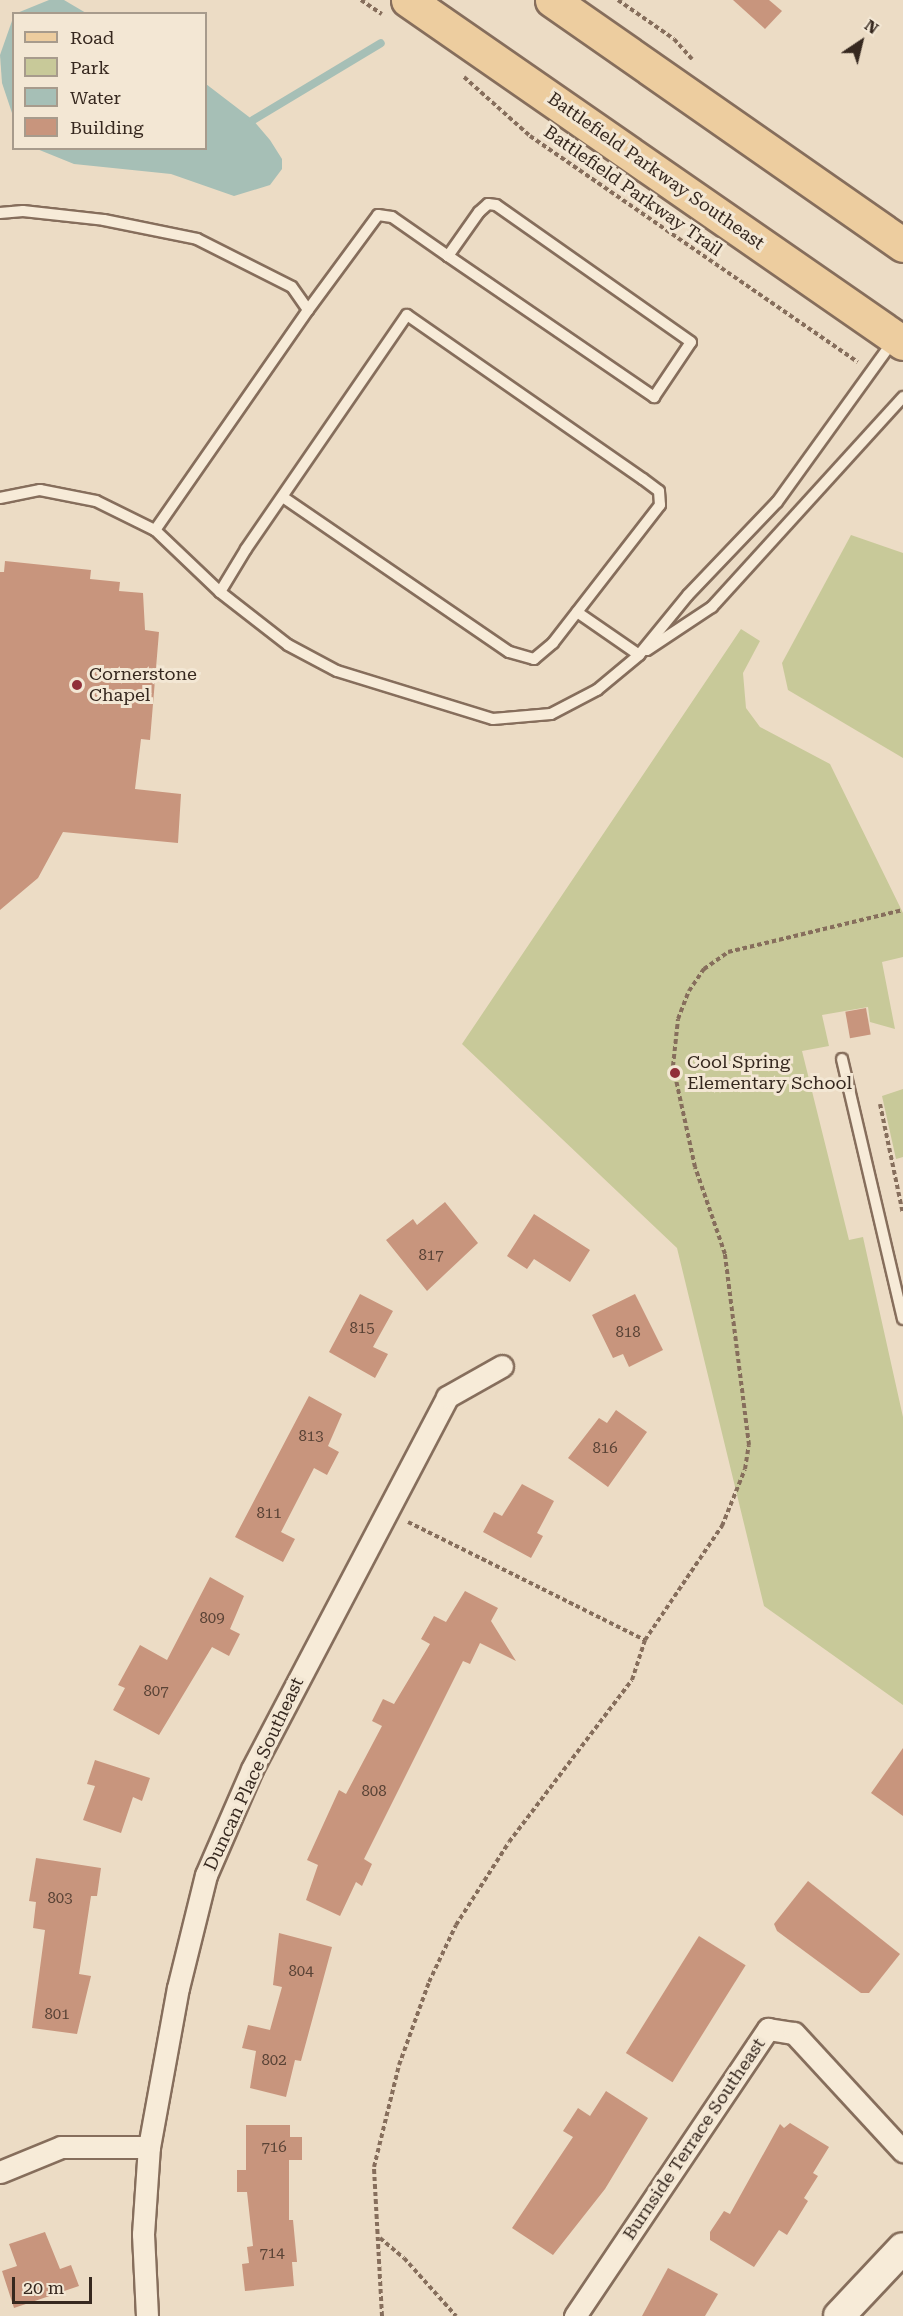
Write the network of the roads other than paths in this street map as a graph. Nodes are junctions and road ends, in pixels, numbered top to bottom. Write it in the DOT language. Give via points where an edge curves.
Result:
graph roads {
  1 [pos="552,0"];
  2 [pos="399,10"];
  3 [pos="0,213"];
  4 [pos="903,245"];
  5 [pos="448,256"];
  6 [pos="308,310"];
  7 [pos="901,336"];
  8 [pos="903,397"];
  9 [pos="283,497"];
  10 [pos="0,498"];
  11 [pos="155,530"];
  12 [pos="220,592"];
  13 [pos="577,612"];
  14 [pos="639,655"];
  15 [pos="842,1059"];
  16 [pos="903,1319"];
  17 [pos="502,1366"];
  18 [pos="149,2146"];
  19 [pos="903,2151"];
  20 [pos="0,2172"];
  21 [pos="903,2248"];
  22 [pos="147,2316"];
  23 [pos="575,2316"];
  24 [pos="839,2316"];
  1 -- 4 [label="main road"];
  2 -- 7 [label="main road, Battlefield Parkway Southeast"];
  3 -- 6 [label="lane" via="23,211 104,219 197,239 292,287"];
  5 -- 5 [label="lane" via="654,397 692,342 496,205 488,204 479,212"];
  5 -- 6 [label="lane" via="392,217 378,215"];
  6 -- 11 [label="lane"];
  7 -- 14 [label="lane" via="871,371 777,502 688,595"];
  8 -- 14 [label="lane" via="712,607"];
  9 -- 12 [label="lane"];
  9 -- 13 [label="lane" via="509,652 534,659"];
  9 -- 13 [label="lane" via="407,315 659,491 660,505"];
  10 -- 11 [label="lane" via="40,490 96,501"];
  11 -- 12 [label="lane"];
  12 -- 14 [label="lane" via="288,645 337,671 493,719 551,714 597,690"];
  13 -- 14 [label="lane"];
  15 -- 16 [label="lane"];
  17 -- 18 [label="street, Duncan Place Southeast" via="447,1397 252,1769 206,1875 178,1988"];
  18 -- 20 [label="street" via="61,2147"];
  18 -- 22 [label="street, Duncan Place Southeast" via="143,2234"];
  19 -- 23 [label="street, Burnside Terrace Southeast" via="794,2033 768,2028"];
  21 -- 24 [label="street"];
}
